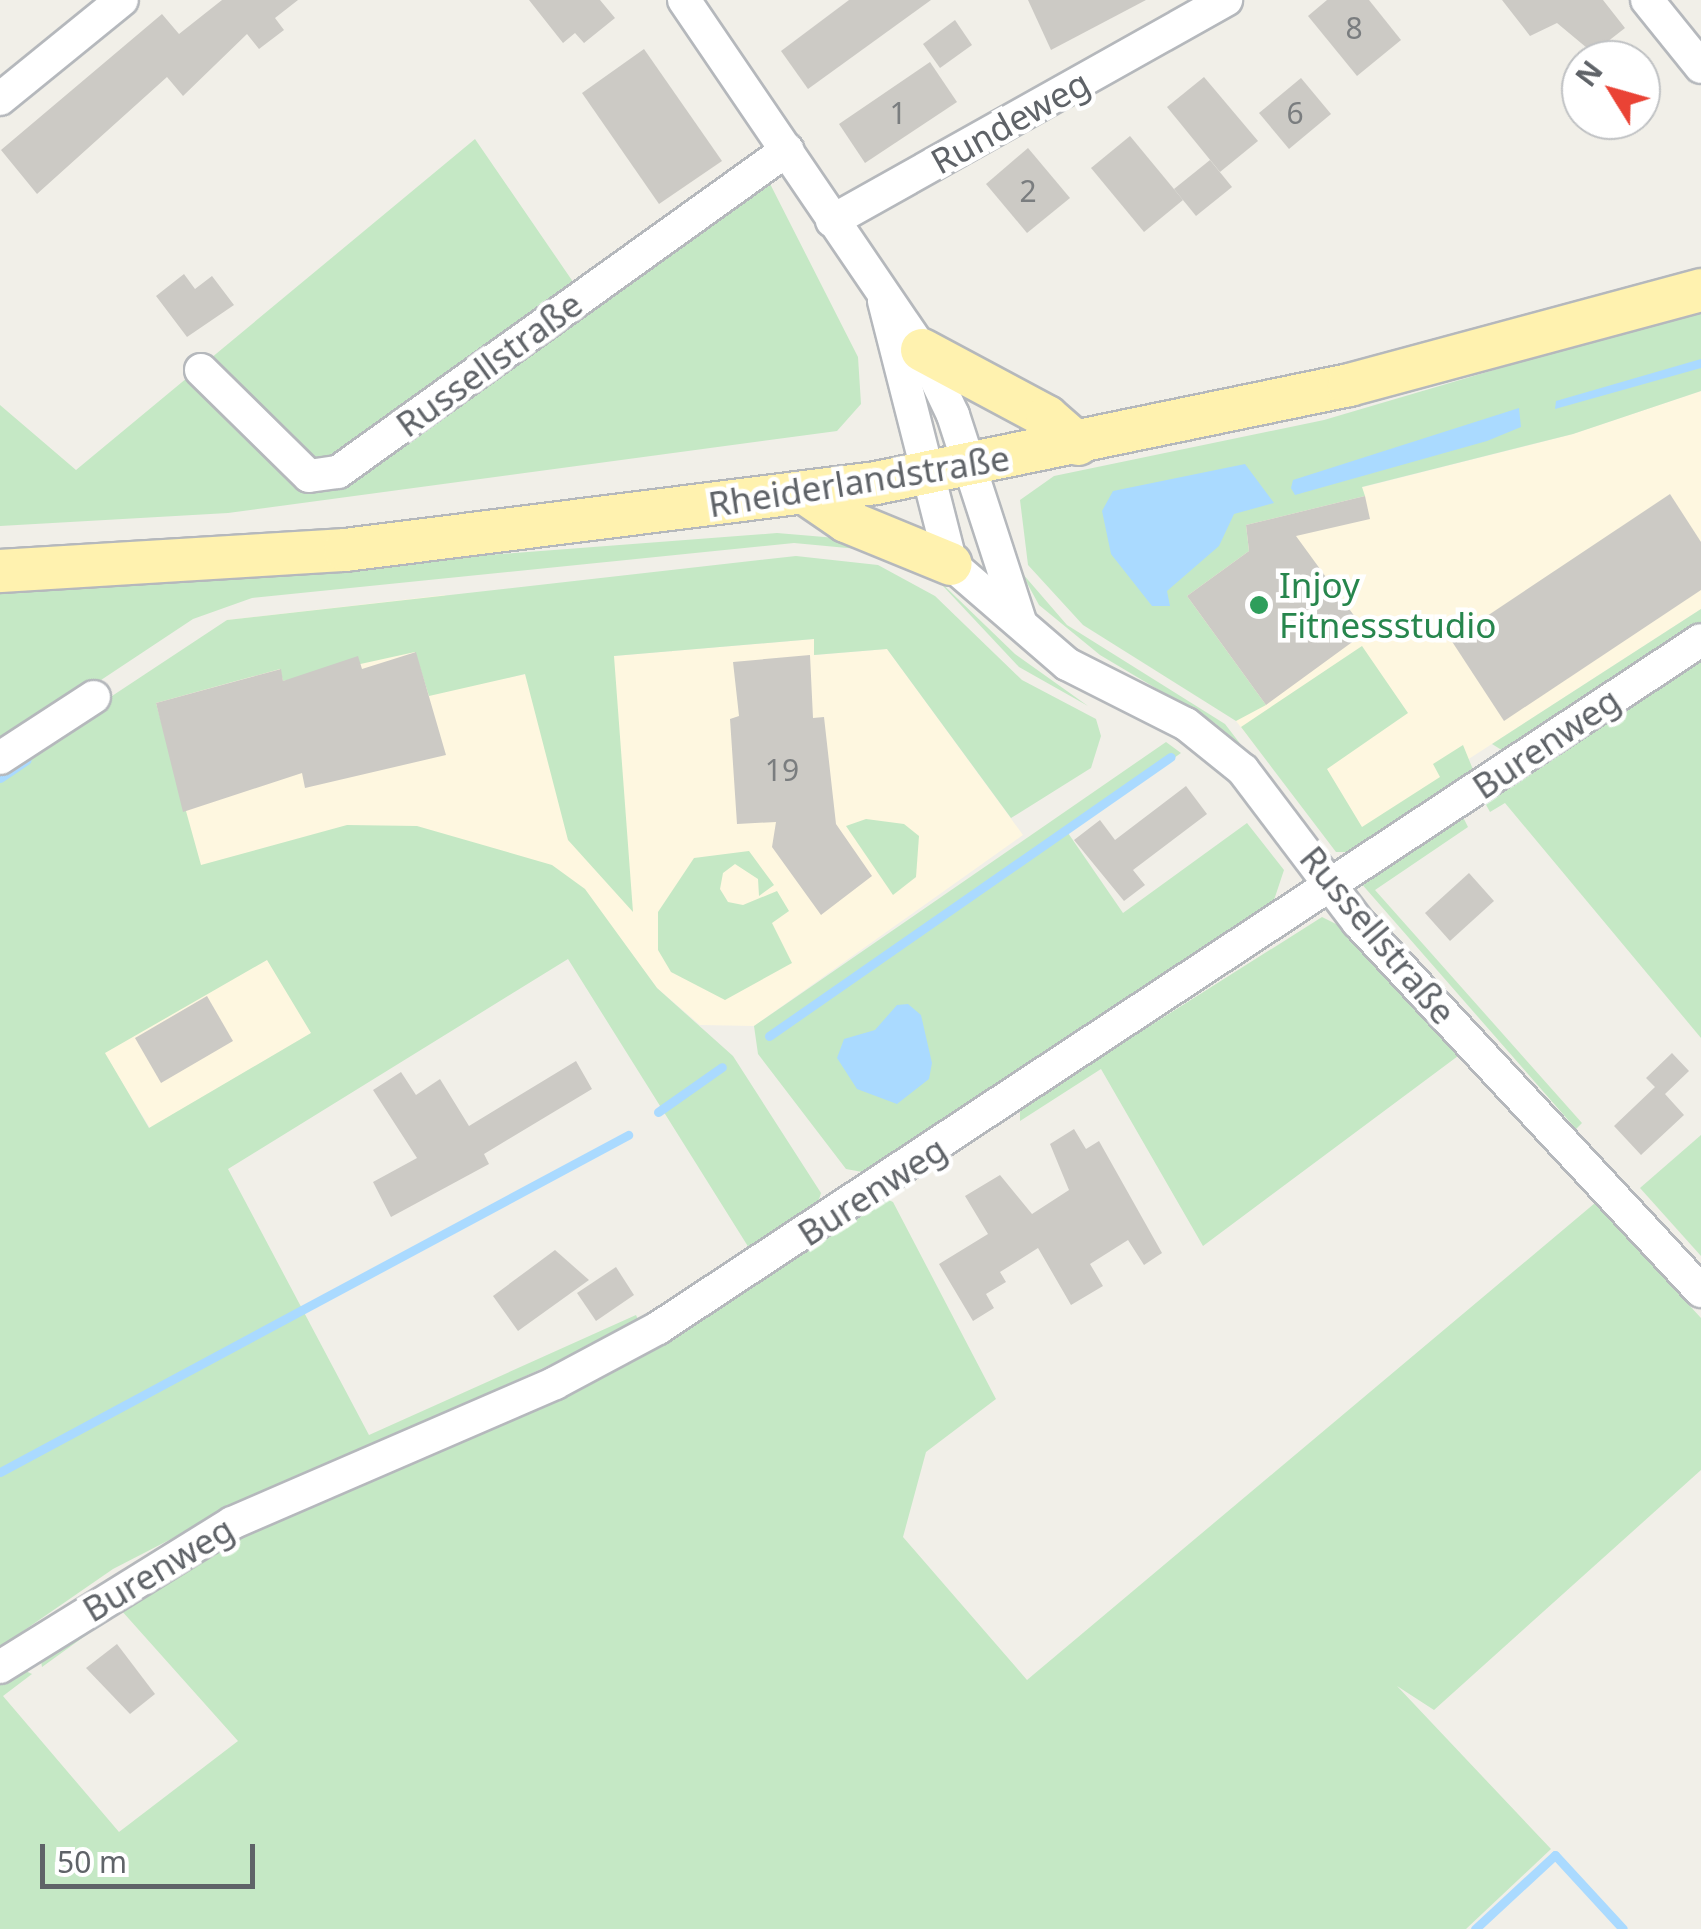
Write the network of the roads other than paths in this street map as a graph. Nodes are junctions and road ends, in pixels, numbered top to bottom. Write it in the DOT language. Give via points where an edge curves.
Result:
graph roads {
  1 [pos="122,0"];
  2 [pos="684,0"];
  3 [pos="1226,0"];
  4 [pos="1647,0"];
  5 [pos="1180,11"];
  6 [pos="1701,67"];
  7 [pos="0,99"];
  8 [pos="787,150"];
  9 [pos="832,222"];
  10 [pos="1701,290"];
  11 [pos="884,301"];
  12 [pos="922,350"];
  13 [pos="201,370"];
  14 [pos="1078,444"];
  15 [pos="969,465"];
  16 [pos="926,474"];
  17 [pos="805,493"];
  18 [pos="951,564"];
  19 [pos="0,571"];
  20 [pos="1021,625"];
  21 [pos="1701,640"];
  22 [pos="94,697"];
  23 [pos="0,758"];
  24 [pos="1333,888"];
  25 [pos="1701,1291"];
  26 [pos="0,1667"];
  1 -- 7 [label="street"];
  2 -- 8 [label="street"];
  3 -- 5 [label="street, Rundeweg"];
  4 -- 6 [label="street"];
  5 -- 9 [label="street, Rundeweg"];
  8 -- 9 [label="street"];
  8 -- 13 [label="street, Russellstraße" via="338,472 310,476"];
  9 -- 11 [label="street"];
  10 -- 14 [label="main road, Rheiderlandstraße" via="1510,347"];
  11 -- 12 [label="street"];
  11 -- 16 [label="street"];
  12 -- 14 [label="main road" via="1046,416"];
  12 -- 15 [label="street"];
  14 -- 15 [label="main road, Rheiderlandstraße"];
  15 -- 16 [label="main road, Rheiderlandstraße"];
  15 -- 20 [label="street"];
  16 -- 17 [label="main road, Rheiderlandstraße"];
  16 -- 18 [label="street"];
  17 -- 18 [label="main road" via="846,521"];
  17 -- 19 [label="main road, Rheiderlandstraße" via="344,550"];
  18 -- 20 [label="street, Russellstraße"];
  20 -- 24 [label="street, Russellstraße" via="1067,664 1214,743"];
  21 -- 24 [label="street, Burenweg"];
  22 -- 23 [label="street"];
  24 -- 25 [label="street, Russellstraße"];
  24 -- 26 [label="street, Burenweg" via="658,1328 555,1383 232,1522"];
}
